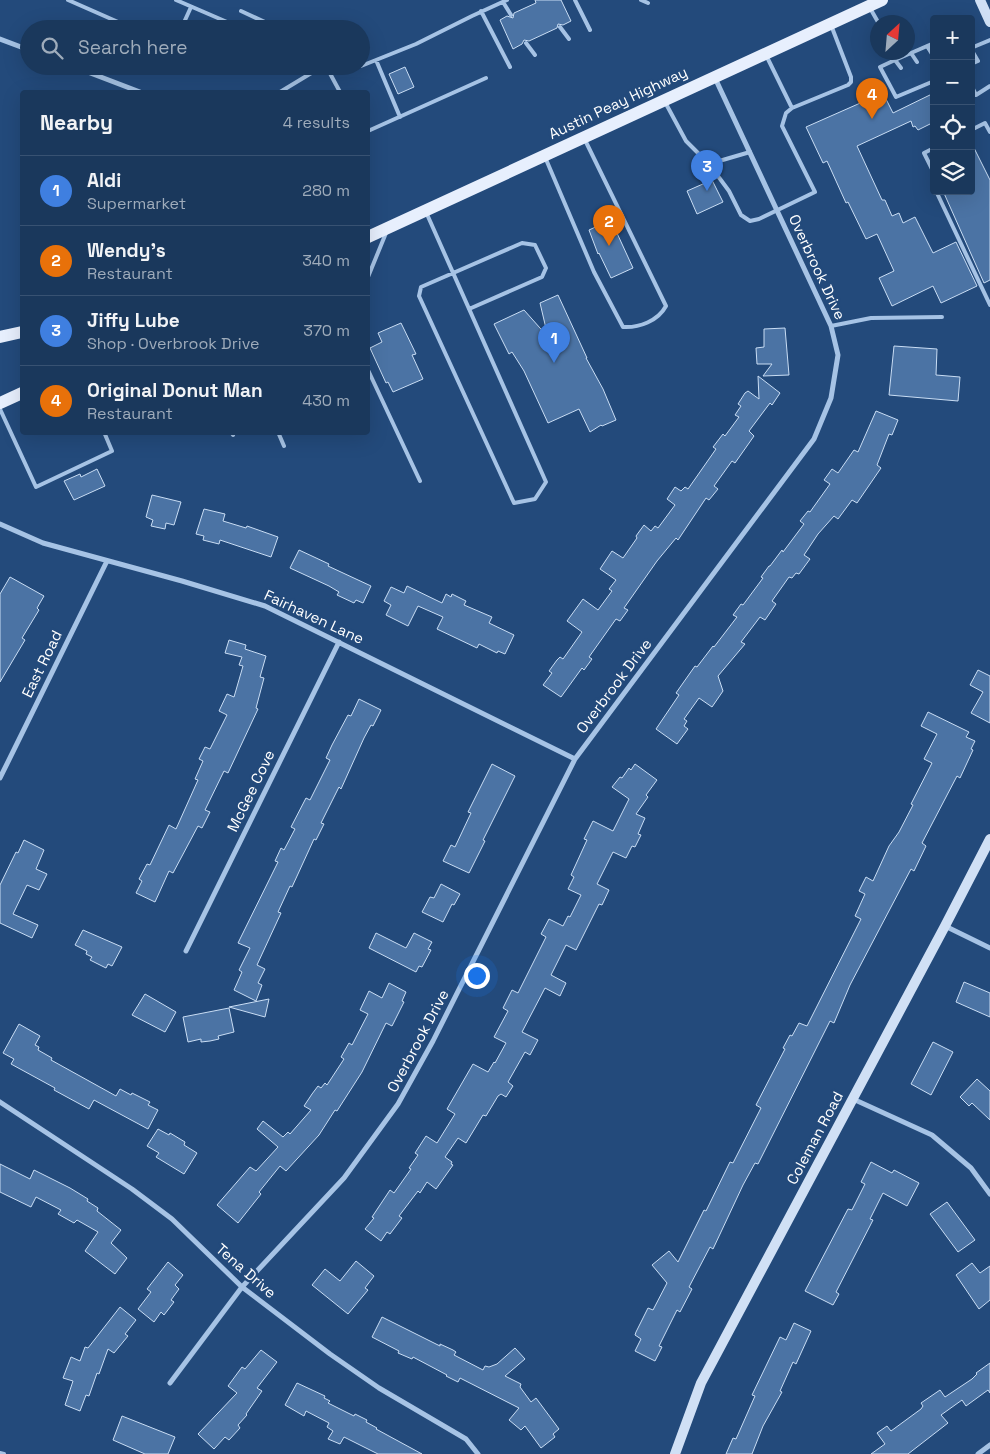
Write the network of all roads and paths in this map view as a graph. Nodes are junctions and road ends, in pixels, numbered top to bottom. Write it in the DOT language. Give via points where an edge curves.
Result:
graph roads {
  1 [pos="68,0"];
  2 [pos="176,0"];
  3 [pos="575,0"];
  4 [pos="641,0"];
  5 [pos="882,0"];
  6 [pos="980,0"];
  7 [pos="505,1"];
  8 [pos="648,3"];
  9 [pos="869,6"];
  10 [pos="191,7"];
  11 [pos="241,11"];
  12 [pos="481,11"];
  13 [pos="511,15"];
  14 [pos="874,15"];
  15 [pos="114,20"];
  16 [pos="185,20"];
  17 [pos="222,20"];
  18 [pos="260,20"];
  19 [pos="990,22"];
  20 [pos="830,23"];
  21 [pos="560,27"];
  22 [pos="590,30"];
  23 [pos="0,39"];
  24 [pos="569,39"];
  25 [pos="990,40"];
  26 [pos="526,42"];
  27 [pos="930,45"];
  28 [pos="927,46"];
  29 [pos="975,46"];
  30 [pos="20,47"];
  31 [pos="915,51"];
  32 [pos="930,51"];
  33 [pos="765,53"];
  34 [pos="535,55"];
  35 [pos="915,59"];
  36 [pos="376,60"];
  37 [pos="895,60"];
  38 [pos="370,62"];
  39 [pos="917,62"];
  40 [pos="510,67"];
  41 [pos="901,68"];
  42 [pos="96,75"];
  43 [pos="309,75"];
  44 [pos="330,75"];
  45 [pos="714,76"];
  46 [pos="927,76"];
  47 [pos="486,78"];
  48 [pos="930,80"];
  49 [pos="930,83"];
  50 [pos="911,84"];
  51 [pos="990,86"];
  52 [pos="915,89"];
  53 [pos="135,90"];
  54 [pos="283,90"];
  55 [pos="339,90"];
  56 [pos="975,93"];
  57 [pos="663,100"];
  58 [pos="792,108"];
  59 [pos="400,116"];
  60 [pos="975,128"];
  61 [pos="370,130"];
  62 [pos="990,132"];
  63 [pos="583,137"];
  64 [pos="930,150"];
  65 [pos="750,152"];
  66 [pos="544,155"];
  67 [pos="709,164"];
  68 [pos="930,165"];
  69 [pos="938,195"];
  70 [pos="776,209"];
  71 [pos="425,210"];
  72 [pos="388,227"];
  73 [pos="370,236"];
  74 [pos="370,272"];
  75 [pos="453,273"];
  76 [pos="990,305"];
  77 [pos="469,309"];
  78 [pos="942,317"];
  79 [pos="831,326"];
  80 [pos="20,332"];
  81 [pos="0,337"];
  82 [pos="370,374"];
  83 [pos="20,394"];
  84 [pos="0,403"];
  85 [pos="0,409"];
  86 [pos="105,435"];
  87 [pos="279,435"];
  88 [pos="284,446"];
  89 [pos="420,482"];
  90 [pos="0,524"];
  91 [pos="106,561"];
  92 [pos="338,642"];
  93 [pos="575,759"];
  94 [pos="0,778"];
  95 [pos="990,839"];
  96 [pos="945,926"];
  97 [pos="990,948"];
  98 [pos="186,951"];
  99 [pos="853,1099"];
  100 [pos="0,1102"];
  101 [pos="990,1194"];
  102 [pos="242,1287"];
  103 [pos="170,1383"];
  104 [pos="990,1445"];
  105 [pos="0,1453"];
  106 [pos="4,1454"];
  107 [pos="478,1454"];
  108 [pos="674,1454"];
  109 [pos="978,1454"];
  1 -- 15 [label="lane"];
  2 -- 10 [label="lane"];
  3 -- 22 [label="lane"];
  4 -- 8 [label="lane"];
  5 -- 9 [label="main road, Austin Peay Highway"];
  6 -- 19 [label="main road"];
  7 -- 12 [label="lane"];
  7 -- 13 [label="lane"];
  9 -- 14 [label="lane"];
  9 -- 20 [label="main road, Austin Peay Highway"];
  10 -- 16 [label="lane"];
  10 -- 17 [label="lane"];
  11 -- 18 [label="lane"];
  12 -- 36 [label="lane"];
  12 -- 40 [label="lane"];
  20 -- 33 [label="main road, Austin Peay Highway"];
  20 -- 58 [label="lane" via="851,82"];
  21 -- 24 [label="lane"];
  23 -- 30 [label="street"];
  25 -- 29 [label="lane"];
  26 -- 34 [label="lane"];
  27 -- 28 [label="lane"];
  28 -- 31 [label="lane"];
  28 -- 32 [label="lane"];
  33 -- 45 [label="main road, Austin Peay Highway"];
  33 -- 58 [label="lane"];
  35 -- 39 [label="lane"];
  36 -- 38 [label="lane"];
  36 -- 59 [label="lane"];
  37 -- 41 [label="lane"];
  37 -- 52 [label="lane" via="880,67 896,97"];
  42 -- 53 [label="street"];
  43 -- 54 [label="lane"];
  44 -- 55 [label="lane"];
  45 -- 57 [label="main road, Austin Peay Highway"];
  45 -- 65 [label="street, Overbrook Drive"];
  46 -- 48 [label="lane"];
  47 -- 59 [label="lane"];
  49 -- 52 [label="lane"];
  50 -- 52 [label="lane"];
  51 -- 56 [label="lane"];
  57 -- 63 [label="main road, Austin Peay Highway"];
  57 -- 67 [label="lane" via="686,141"];
  58 -- 70 [label="lane" via="786,113 782,126 815,192"];
  59 -- 61 [label="lane"];
  60 -- 62 [label="lane" via="985,123"];
  63 -- 66 [label="main road, Austin Peay Highway"];
  63 -- 66 [label="lane" via="666,306 660,316 634,328 623,327 594,272"];
  64 -- 68 [label="lane" via="924,153"];
  65 -- 67 [label="lane"];
  65 -- 70 [label="street, Overbrook Drive"];
  66 -- 71 [label="main road, Austin Peay Highway"];
  67 -- 70 [label="lane" via="729,191 741,215 750,221"];
  69 -- 76 [label="lane"];
  70 -- 79 [label="street, Overbrook Drive"];
  71 -- 72 [label="main road, Austin Peay Highway"];
  71 -- 75 [label="lane"];
  72 -- 73 [label="main road, Austin Peay Highway"];
  72 -- 74 [label="lane"];
  75 -- 77 [label="lane"];
  75 -- 77 [label="lane" via="522,243 535,245 546,268 542,277"];
  75 -- 77 [label="lane" via="421,286 419,296 514,503 535,499 546,482"];
  78 -- 79 [label="lane" via="871,318"];
  79 -- 93 [label="street, Overbrook Drive" via="838,355 831,398 814,439"];
  80 -- 81 [label="main road"];
  82 -- 89 [label="lane"];
  83 -- 84 [label="main road"];
  85 -- 86 [label="lane" via="36,487 112,451"];
  87 -- 88 [label="lane"];
  90 -- 91 [label="street, Fairhaven Lane" via="42,543"];
  91 -- 92 [label="street, Fairhaven Lane" via="265,606"];
  91 -- 94 [label="street, East Road"];
  92 -- 93 [label="street, Fairhaven Lane"];
  92 -- 98 [label="street, McGee Cove"];
  93 -- 102 [label="street, Overbrook Drive" via="398,1104 344,1178"];
  95 -- 96 [label="main road, Coleman Road"];
  96 -- 97 [label="street"];
  96 -- 99 [label="main road, Coleman Road"];
  99 -- 101 [label="street" via="932,1136 971,1168"];
  99 -- 108 [label="main road, Coleman Road" via="701,1383"];
  100 -- 102 [label="street, Tena Drive" via="172,1218"];
  102 -- 103 [label="street, Overbrook Drive"];
  102 -- 107 [label="street, Tena Drive" via="378,1388 466,1439"];
  104 -- 109 [label="street"];
  105 -- 106 [label="lane"];
}
